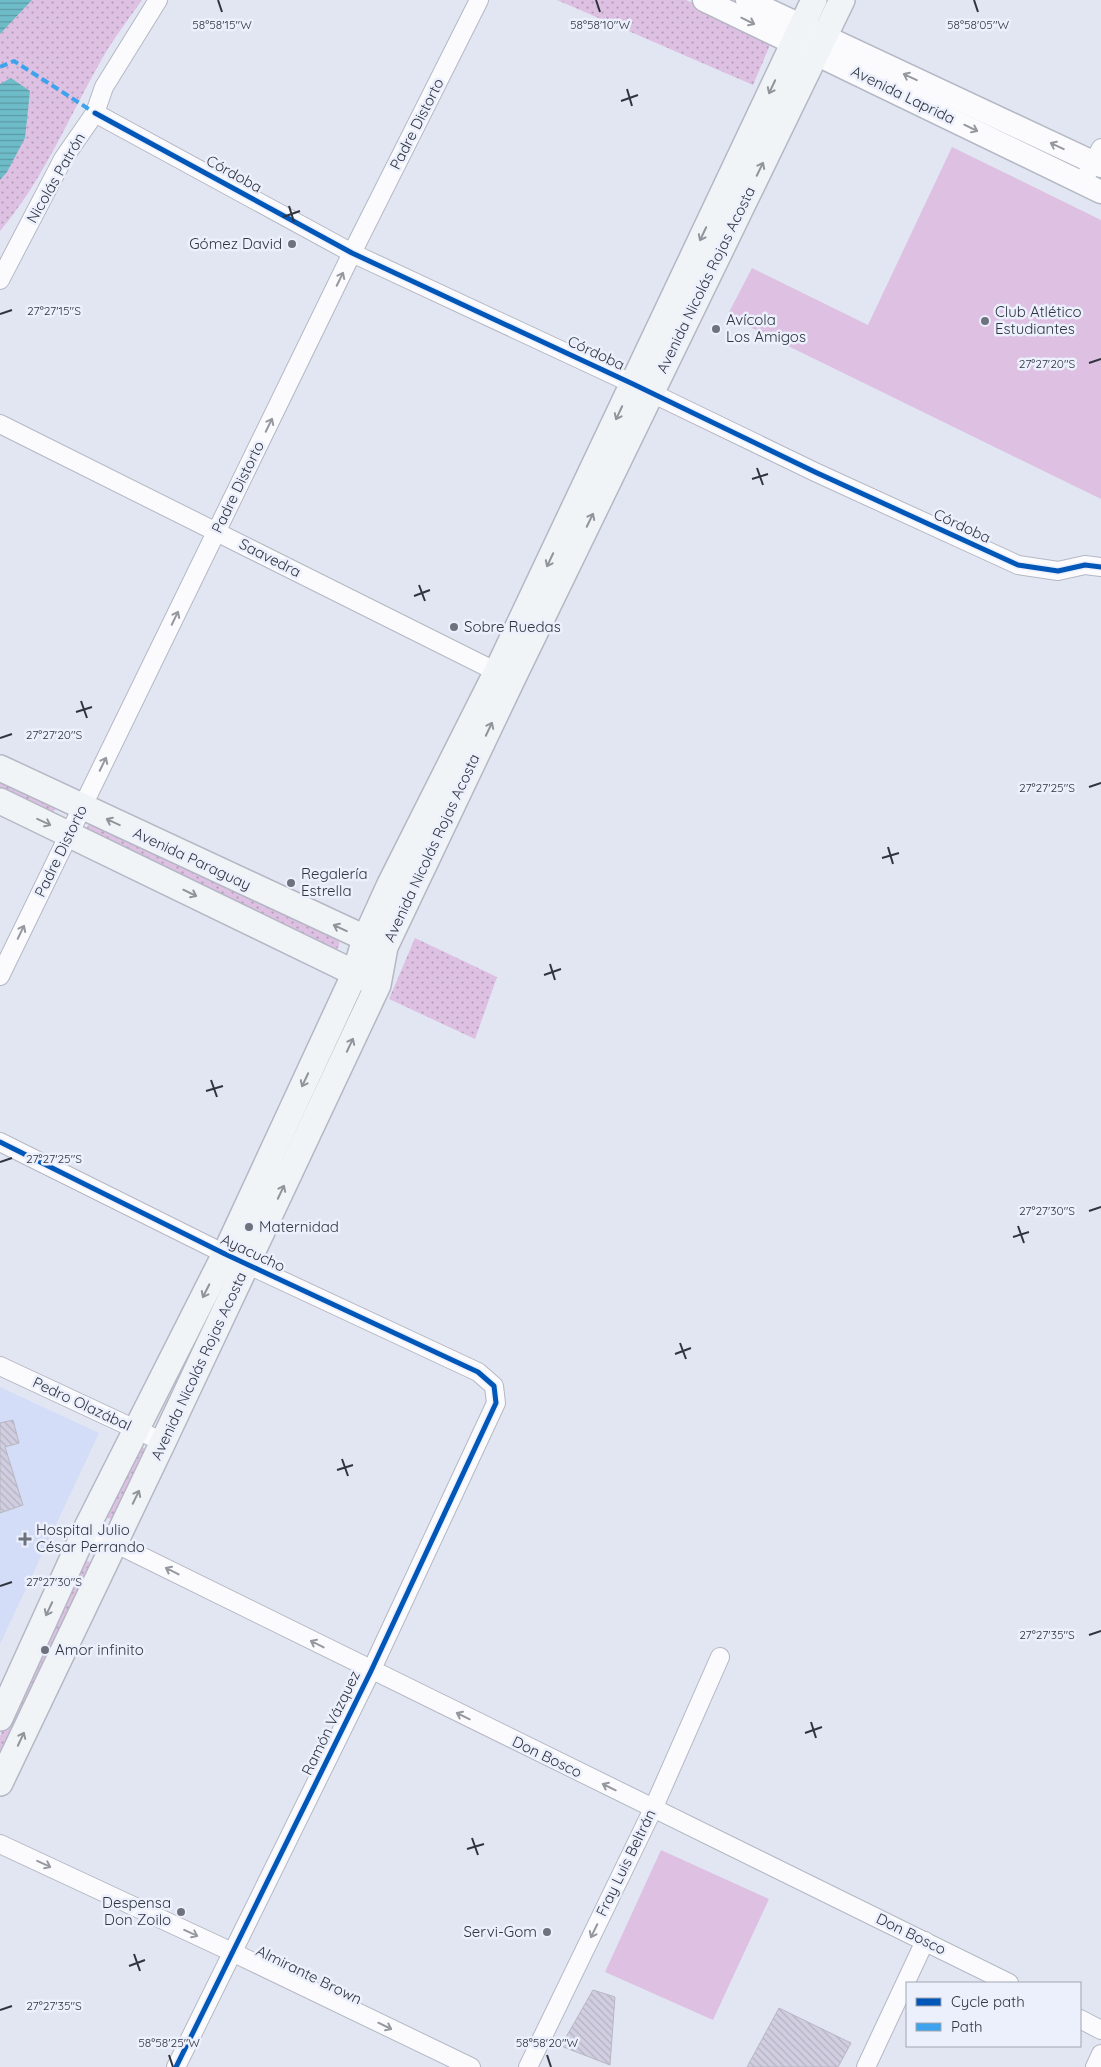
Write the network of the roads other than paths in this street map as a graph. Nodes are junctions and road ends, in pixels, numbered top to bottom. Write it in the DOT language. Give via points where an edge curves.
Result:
graph roads {
  1 [pos="158,0"];
  2 [pos="479,0"];
  3 [pos="704,0"];
  4 [pos="747,0"];
  5 [pos="814,0"];
  6 [pos="842,0"];
  7 [pos="797,34"];
  8 [pos="821,45"];
  9 [pos="95,113"];
  10 [pos="1098,159"];
  11 [pos="1092,187"];
  12 [pos="352,253"];
  13 [pos="0,280"];
  14 [pos="642,389"];
  15 [pos="0,424"];
  16 [pos="217,531"];
  17 [pos="1101,567"];
  18 [pos="504,676"];
  19 [pos="0,768"];
  20 [pos="0,802"];
  21 [pos="82,808"];
  22 [pos="69,834"];
  23 [pos="375,943"];
  24 [pos="355,973"];
  25 [pos="0,976"];
  26 [pos="378,985"];
  27 [pos="0,1142"];
  28 [pos="236,1259"];
  29 [pos="0,1366"];
  30 [pos="494,1386"];
  31 [pos="136,1429"];
  32 [pos="163,1442"];
  33 [pos="86,1529"];
  34 [pos="114,1543"];
  35 [pos="720,1658"];
  36 [pos="371,1671"];
  37 [pos="0,1718"];
  38 [pos="0,1783"];
  39 [pos="653,1809"];
  40 [pos="0,1844"];
  41 [pos="925,1941"];
  42 [pos="232,1952"];
  43 [pos="1007,1982"];
  44 [pos="1081,2020"];
  45 [pos="1101,2030"];
  46 [pos="1101,2054"];
  47 [pos="176,2067"];
  48 [pos="471,2067"];
  49 [pos="528,2067"];
  50 [pos="866,2067"];
  51 [pos="1095,2067"];
  1 -- 9 [label="street, Nicolás Patrón" via="104,87"];
  2 -- 12 [label="street, Padre Distorto"];
  3 -- 7 [label="street, Avenida Laprida, one-way"];
  4 -- 7 [label="street, Avenida Laprida"];
  5 -- 7 [label="main road, Avenida Nicolás Rojas Acosta"];
  6 -- 8 [label="main road, Avenida Nicolás Rojas Acosta"];
  7 -- 8 [label="street, Avenida Laprida"];
  7 -- 14 [label="main road, Avenida Nicolás Rojas Acosta, one-way"];
  10 -- 8 [label="street, Avenida Laprida, one-way"];
  8 -- 11 [label="street, Avenida Laprida, one-way"];
  14 -- 8 [label="main road, Avenida Nicolás Rojas Acosta, one-way"];
  9 -- 12 [label="street, Córdoba"];
  9 -- 13 [label="street, Nicolás Patrón" via="63,160"];
  10 -- 11 [label="street"];
  12 -- 14 [label="street, Córdoba"];
  16 -- 12 [label="street, Padre Distorto, one-way"];
  14 -- 17 [label="street, Córdoba" via="1018,566 1058,571 1085,565"];
  14 -- 18 [label="main road, Avenida Nicolás Rojas Acosta"];
  15 -- 16 [label="street, Saavedra"];
  16 -- 18 [label="street, Saavedra"];
  21 -- 16 [label="street, Padre Distorto, one-way"];
  18 -- 23 [label="main road, Avenida Nicolás Rojas Acosta"];
  19 -- 21 [label="main road, Avenida Paraguay"];
  20 -- 22 [label="main road, Avenida Paraguay, one-way"];
  21 -- 22 [label="street, Padre Distorto"];
  23 -- 21 [label="main road, Avenida Paraguay, one-way"];
  22 -- 24 [label="main road, Avenida Paraguay, one-way"];
  25 -- 22 [label="street, Padre Distorto, one-way"];
  23 -- 24 [label="main road, Avenida Nicolás Rojas Acosta"];
  23 -- 26 [label="main road, Avenida Nicolás Rojas Acosta"];
  24 -- 26 [label="main road, Avenida Paraguay"];
  24 -- 28 [label="main road, Avenida Nicolás Rojas Acosta, one-way"];
  28 -- 26 [label="main road, Avenida Nicolás Rojas Acosta, one-way"];
  27 -- 28 [label="street, Ayacucho"];
  28 -- 30 [label="street, Ayacucho" via="478,1372"];
  28 -- 31 [label="main road, Avenida Nicolás Rojas Acosta, one-way"];
  28 -- 32 [label="main road, Avenida Nicolás Rojas Acosta"];
  29 -- 31 [label="street, Pedro Olazábal"];
  30 -- 36 [label="street, Ramón Vázquez" via="496,1403"];
  31 -- 32 [label="street, Pedro Olazábal"];
  31 -- 33 [label="main road, Avenida Nicolás Rojas Acosta"];
  34 -- 32 [label="main road, Avenida Nicolás Rojas Acosta, one-way"];
  33 -- 34 [label="street, Don Bosco"];
  33 -- 37 [label="main road, Avenida Nicolás Rojas Acosta, one-way"];
  36 -- 34 [label="street, Don Bosco, one-way"];
  38 -- 34 [label="main road, Avenida Nicolás Rojas Acosta, one-way"];
  35 -- 39 [label="street, Fray Luis Beltrán"];
  39 -- 36 [label="street, Don Bosco, one-way"];
  36 -- 42 [label="street, Ramón Vázquez"];
  39 -- 41 [label="street, Don Bosco"];
  39 -- 49 [label="street, Fray Luis Beltrán, one-way"];
  40 -- 42 [label="street, Almirante Brown, one-way"];
  41 -- 43 [label="street, Don Bosco"];
  41 -- 50 [label="street"];
  42 -- 47 [label="street, Ramón Vázquez"];
  42 -- 48 [label="street, Almirante Brown, one-way"];
  44 -- 45 [label="street"];
  46 -- 51 [label="street"];
}
